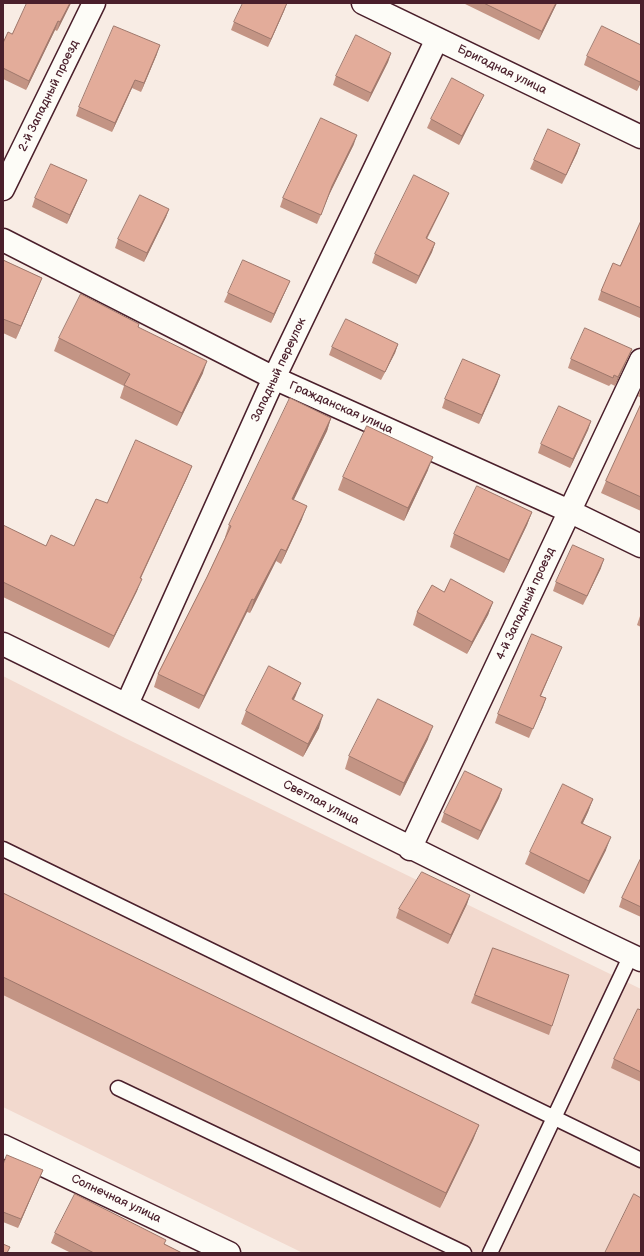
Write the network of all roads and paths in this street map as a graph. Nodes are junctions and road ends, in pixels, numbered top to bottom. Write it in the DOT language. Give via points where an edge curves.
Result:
graph roads {
  1 [pos="94,3"];
  2 [pos="363,3"];
  3 [pos="437,39"];
  4 [pos="640,135"];
  5 [pos="3,189"];
  6 [pos="3,240"];
  7 [pos="641,360"];
  8 [pos="274,378"];
  9 [pos="569,511"];
  10 [pos="641,546"];
  11 [pos="3,644"];
  12 [pos="127,704"];
  13 [pos="3,849"];
  14 [pos="410,849"];
  15 [pos="636,958"];
  16 [pos="118,1088"];
  17 [pos="555,1117"];
  18 [pos="3,1146"];
  19 [pos="641,1160"];
  20 [pos="229,1253"];
  21 [pos="464,1253"];
  22 [pos="490,1253"];
  1 -- 5 [label="street, 2-й Западный проезд"];
  2 -- 3 [label="street, Бригадная улица"];
  3 -- 4 [label="street, Бригадная улица"];
  3 -- 8 [label="street, Западный переулок"];
  6 -- 8 [label="street, Гражданская улица"];
  7 -- 9 [label="street, 4-й Западный проезд"];
  8 -- 9 [label="street, Гражданская улица"];
  8 -- 12 [label="street, Западный переулок"];
  9 -- 10 [label="street, Гражданская улица"];
  9 -- 14 [label="street, 4-й Западный проезд"];
  11 -- 12 [label="street, Светлая улица"];
  12 -- 14 [label="street, Светлая улица"];
  13 -- 17 [label="lane"];
  14 -- 15 [label="street, Светлая улица"];
  15 -- 17 [label="lane"];
  16 -- 21 [label="lane"];
  17 -- 19 [label="lane"];
  17 -- 22 [label="lane"];
  18 -- 20 [label="street, Солнечная улица"];
}
